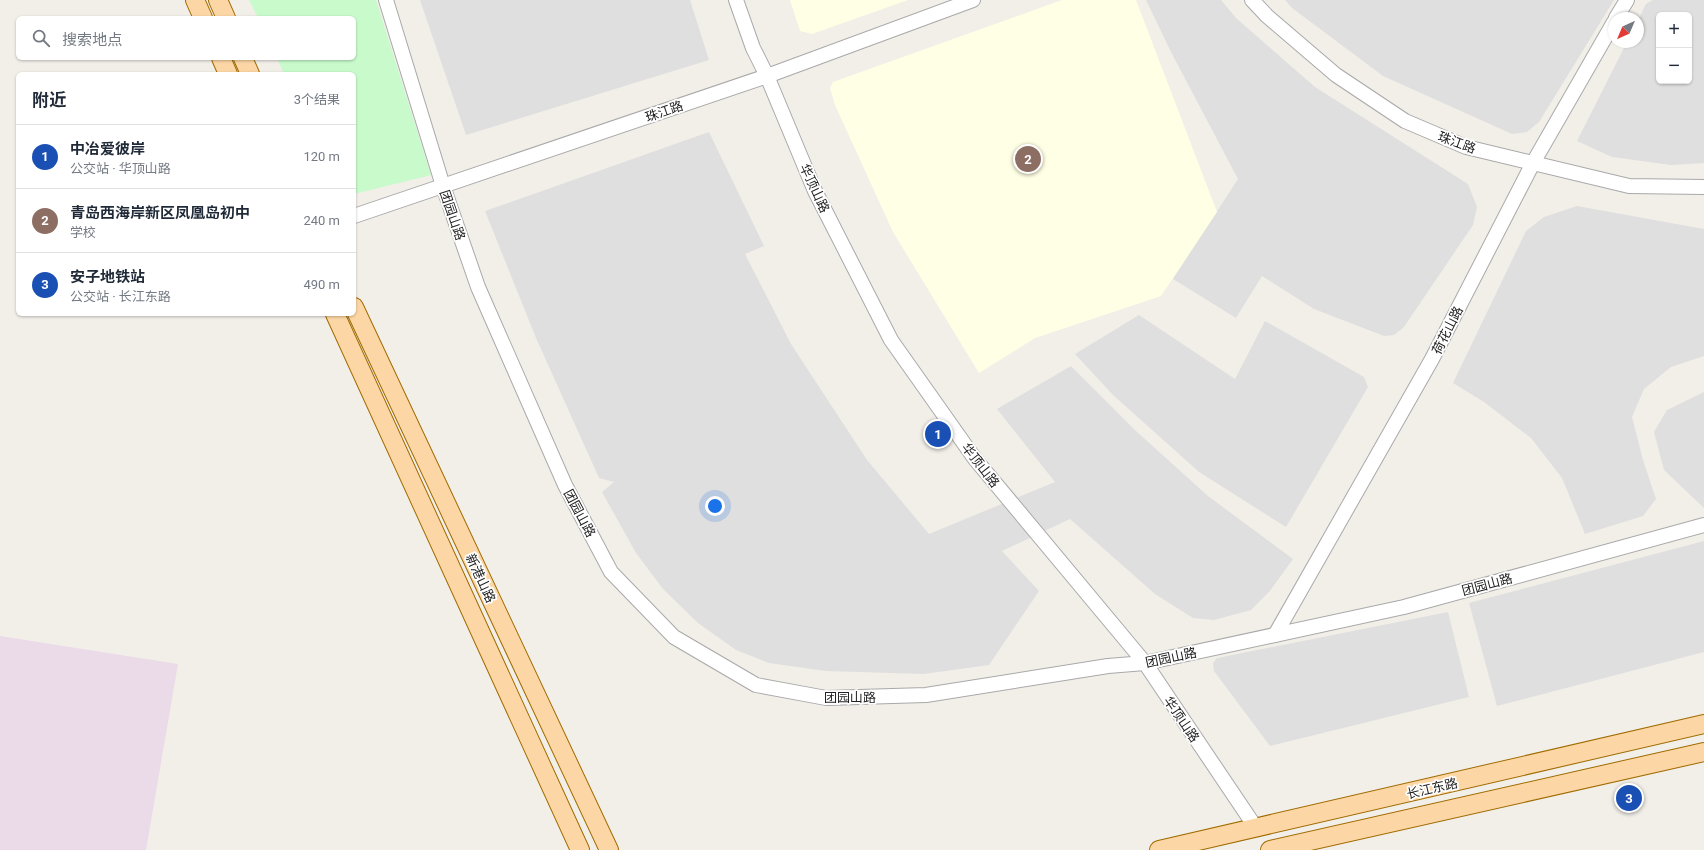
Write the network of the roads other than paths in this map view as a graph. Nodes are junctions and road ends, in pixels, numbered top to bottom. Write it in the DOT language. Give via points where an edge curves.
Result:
graph roads {
  1 [pos="195,0"];
  2 [pos="218,0"];
  3 [pos="386,0"];
  4 [pos="736,0"];
  5 [pos="973,0"];
  6 [pos="1252,0"];
  7 [pos="1627,0"];
  8 [pos="1620,12"];
  9 [pos="202,16"];
  10 [pos="225,16"];
  11 [pos="1608,32"];
  12 [pos="222,60"];
  13 [pos="244,60"];
  14 [pos="227,72"];
  15 [pos="249,72"];
  16 [pos="767,76"];
  17 [pos="1533,163"];
  18 [pos="443,186"];
  19 [pos="1704,187"];
  20 [pos="356,215"];
  21 [pos="356,311"];
  22 [pos="335,316"];
  23 [pos="1704,525"];
  24 [pos="1275,635"];
  25 [pos="1144,663"];
  26 [pos="1704,724"];
  27 [pos="1704,752"];
  28 [pos="1256,828"];
  29 [pos="577,847"];
  30 [pos="609,847"];
  31 [pos="1159,850"];
  32 [pos="1270,850"];
  1 -- 9 [label="main road"];
  2 -- 10 [label="main road"];
  3 -- 18 [label="street, 团园山路"];
  4 -- 16 [label="street, 华顶山路" via="753,48"];
  5 -- 16 [label="street, 珠江路"];
  6 -- 17 [label="street, 珠江路" via="1336,75 1405,122 1466,147"];
  7 -- 8 [label="street"];
  11 -- 17 [label="street, 荷花山路"];
  12 -- 14 [label="main road"];
  13 -- 15 [label="main road"];
  16 -- 18 [label="street, 珠江路"];
  16 -- 25 [label="street, 华顶山路" via="815,192 891,340 975,459"];
  17 -- 19 [label="street, 珠江路" via="1629,186"];
  17 -- 24 [label="street, 荷花山路" via="1432,359"];
  18 -- 20 [label="street, 珠江路"];
  18 -- 25 [label="street, 团园山路" via="478,287 565,485 611,572 674,637 756,685 826,698 926,695 1108,666"];
  21 -- 30 [label="main road, 新港山路"];
  22 -- 29 [label="main road, 新港山路"];
  23 -- 24 [label="street, 团园山路" via="1404,607"];
  24 -- 25 [label="street, 团园山路"];
  25 -- 28 [label="street, 华顶山路"];
  26 -- 28 [label="main road, 长江东路"];
  27 -- 32 [label="main road, 长江东路"];
  28 -- 31 [label="main road, 长江东路"];
}
